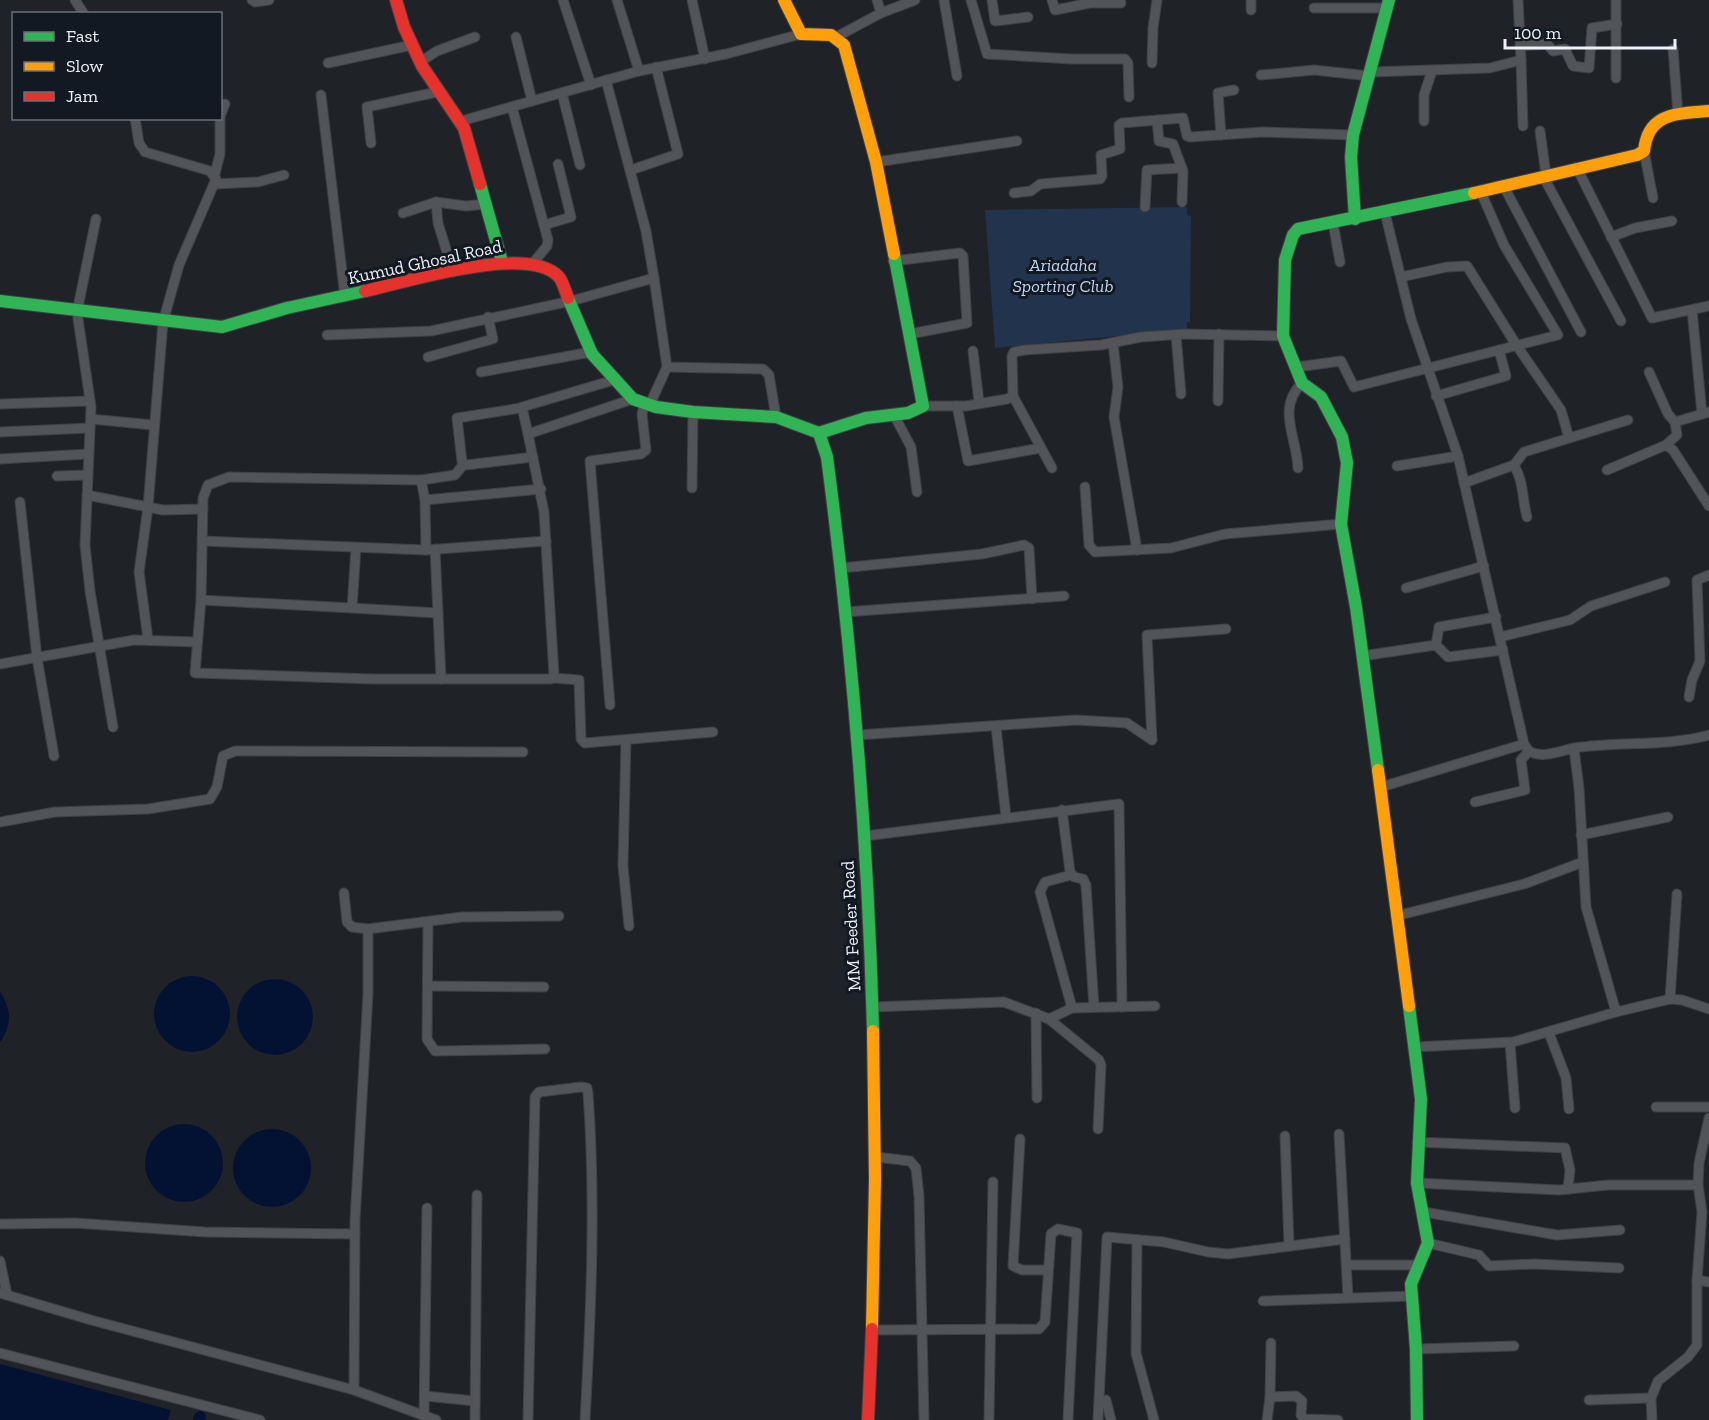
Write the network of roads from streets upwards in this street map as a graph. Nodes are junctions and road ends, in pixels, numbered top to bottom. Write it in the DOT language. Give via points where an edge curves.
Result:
graph roads {
  1 [pos="252,0"];
  2 [pos="269,0"];
  3 [pos="396,0"];
  4 [pos="563,0"];
  5 [pos="617,0"];
  6 [pos="692,0"];
  7 [pos="784,0"];
  8 [pos="877,0"];
  9 [pos="915,0"];
  10 [pos="944,0"];
  11 [pos="970,0"];
  12 [pos="992,0"];
  13 [pos="1052,0"];
  14 [pos="1157,0"];
  15 [pos="1251,0"];
  16 [pos="1518,0"];
  17 [pos="1616,0"];
  18 [pos="1121,3"];
  19 [pos="1388,4"];
  20 [pos="1314,9"];
  21 [pos="1251,10"];
  22 [pos="881,13"];
  23 [pos="1028,17"];
  24 [pos="1617,24"];
  25 [pos="801,33"];
  26 [pos="838,36"];
  27 [pos="475,37"];
  28 [pos="516,37"];
  29 [pos="412,45"];
  30 [pos="1520,46"];
  31 [pos="1673,49"];
  32 [pos="705,58"];
  33 [pos="1521,60"];
  34 [pos="420,62"];
  35 [pos="328,63"];
  36 [pos="1152,63"];
  37 [pos="656,67"];
  38 [pos="639,71"];
  39 [pos="1432,71"];
  40 [pos="1371,74"];
  41 [pos="1261,75"];
  42 [pos="957,76"];
  43 [pos="1616,78"];
  44 [pos="606,80"];
  45 [pos="591,85"];
  46 [pos="1234,90"];
  47 [pos="437,92"];
  48 [pos="562,93"];
  49 [pos="321,95"];
  50 [pos="1129,98"];
  51 [pos="532,101"];
  52 [pos="225,104"];
  53 [pos="512,107"];
  54 [pos="1709,111"];
  55 [pos="222,112"];
  56 [pos="1678,115"];
  57 [pos="135,120"];
  58 [pos="220,120"];
  59 [pos="1157,120"];
  60 [pos="460,121"];
  61 [pos="1424,121"];
  62 [pos="1523,126"];
  63 [pos="1540,132"];
  64 [pos="1221,135"];
  65 [pos="1353,135"];
  66 [pos="1017,141"];
  67 [pos="371,143"];
  68 [pos="1644,151"];
  69 [pos="876,162"];
  70 [pos="558,164"];
  71 [pos="580,165"];
  72 [pos="1182,168"];
  73 [pos="1577,168"];
  74 [pos="631,170"];
  75 [pos="284,175"];
  76 [pos="1545,175"];
  77 [pos="215,179"];
  78 [pos="1503,185"];
  79 [pos="1480,190"];
  80 [pos="1014,193"];
  81 [pos="1653,198"];
  82 [pos="436,202"];
  83 [pos="1182,202"];
  84 [pos="486,204"];
  85 [pos="1145,207"];
  86 [pos="403,213"];
  87 [pos="1385,213"];
  88 [pos="96,219"];
  89 [pos="1355,219"];
  90 [pos="1672,221"];
  91 [pos="1333,223"];
  92 [pos="544,225"];
  93 [pos="1611,237"];
  94 [pos="893,261"];
  95 [pos="502,262"];
  96 [pos="1340,262"];
  97 [pos="533,263"];
  98 [pos="453,272"];
  99 [pos="1401,277"];
  100 [pos="654,278"];
  101 [pos="345,297"];
  102 [pos="0,301"];
  103 [pos="571,301"];
  104 [pos="1709,306"];
  105 [pos="1692,310"];
  106 [pos="77,312"];
  107 [pos="488,317"];
  108 [pos="1621,321"];
  109 [pos="163,322"];
  110 [pos="1581,332"];
  111 [pos="909,334"];
  112 [pos="1219,334"];
  113 [pos="327,335"];
  114 [pos="1176,335"];
  115 [pos="1283,336"];
  116 [pos="1113,343"];
  117 [pos="1516,346"];
  118 [pos="1499,350"];
  119 [pos="973,351"];
  120 [pos="591,352"];
  121 [pos="428,357"];
  122 [pos="667,367"];
  123 [pos="1297,367"];
  124 [pos="1426,368"];
  125 [pos="481,372"];
  126 [pos="1648,372"];
  127 [pos="614,380"];
  128 [pos="1302,383"];
  129 [pos="1181,394"];
  130 [pos="1013,396"];
  131 [pos="1436,396"];
  132 [pos="90,401"];
  133 [pos="639,401"];
  134 [pos="1218,401"];
  135 [pos="979,402"];
  136 [pos="0,404"];
  137 [pos="924,405"];
  138 [pos="957,406"];
  139 [pos="521,408"];
  140 [pos="693,412"];
  141 [pos="1706,413"];
  142 [pos="894,415"];
  143 [pos="776,417"];
  144 [pos="1628,420"];
  145 [pos="1675,422"];
  146 [pos="90,424"];
  147 [pos="153,424"];
  148 [pos="0,432"];
  149 [pos="528,434"];
  150 [pos="819,434"];
  151 [pos="1569,438"];
  152 [pos="1666,445"];
  153 [pos="1041,448"];
  154 [pos="88,454"];
  155 [pos="1458,456"];
  156 [pos="533,457"];
  157 [pos="0,459"];
  158 [pos="464,465"];
  159 [pos="1514,465"];
  160 [pos="1397,466"];
  161 [pos="1052,468"];
  162 [pos="1298,468"];
  163 [pos="1607,470"];
  164 [pos="57,476"];
  165 [pos="87,476"];
  166 [pos="421,480"];
  167 [pos="1464,483"];
  168 [pos="1085,487"];
  169 [pos="692,488"];
  170 [pos="541,489"];
  171 [pos="917,492"];
  172 [pos="87,495"];
  173 [pos="425,500"];
  174 [pos="20,502"];
  175 [pos="1709,506"];
  176 [pos="148,507"];
  177 [pos="203,509"];
  178 [pos="1527,517"];
  179 [pos="1341,524"];
  180 [pos="203,541"];
  181 [pos="546,541"];
  182 [pos="356,548"];
  183 [pos="1137,549"];
  184 [pos="431,550"];
  185 [pos="1484,566"];
  186 [pos="841,568"];
  187 [pos="1709,575"];
  188 [pos="1665,582"];
  189 [pos="1406,588"];
  190 [pos="1064,596"];
  191 [pos="1032,599"];
  192 [pos="201,600"];
  193 [pos="352,608"];
  194 [pos="845,612"];
  195 [pos="438,613"];
  196 [pos="1496,617"];
  197 [pos="1226,629"];
  198 [pos="1500,637"];
  199 [pos="148,639"];
  200 [pos="197,642"];
  201 [pos="98,645"];
  202 [pos="1436,645"];
  203 [pos="1503,650"];
  204 [pos="1362,656"];
  205 [pos="37,658"];
  206 [pos="0,664"];
  207 [pos="553,678"];
  208 [pos="441,679"];
  209 [pos="1689,697"];
  210 [pos="610,705"];
  211 [pos="113,727"];
  212 [pos="996,727"];
  213 [pos="713,732"];
  214 [pos="858,735"];
  215 [pos="1709,735"];
  216 [pos="626,740"];
  217 [pos="1526,748"];
  218 [pos="1574,748"];
  219 [pos="523,753"];
  220 [pos="54,756"];
  221 [pos="1381,787"];
  222 [pos="1475,802"];
  223 [pos="1062,810"];
  224 [pos="1006,817"];
  225 [pos="1668,818"];
  226 [pos="0,822"];
  227 [pos="1581,835"];
  228 [pos="865,836"];
  229 [pos="1583,862"];
  230 [pos="1071,875"];
  231 [pos="344,893"];
  232 [pos="1677,894"];
  233 [pos="559,916"];
  234 [pos="1396,916"];
  235 [pos="428,922"];
  236 [pos="629,926"];
  237 [pos="368,929"];
  238 [pos="428,986"];
  239 [pos="544,987"];
  240 [pos="1670,999"];
  241 [pos="1155,1006"];
  242 [pos="873,1007"];
  243 [pos="1094,1007"];
  244 [pos="1122,1007"];
  245 [pos="1072,1008"];
  246 [pos="1709,1009"];
  247 [pos="1616,1012"];
  248 [pos="1036,1013"];
  249 [pos="1049,1019"];
  250 [pos="1549,1033"];
  251 [pos="1510,1043"];
  252 [pos="1415,1047"];
  253 [pos="545,1049"];
  254 [pos="1037,1098"];
  255 [pos="1656,1107"];
  256 [pos="1709,1107"];
  257 [pos="1515,1108"];
  258 [pos="1569,1109"];
  259 [pos="1709,1118"];
  260 [pos="1098,1129"];
  261 [pos="1339,1134"];
  262 [pos="1285,1136"];
  263 [pos="1020,1139"];
  264 [pos="1418,1142"];
  265 [pos="876,1157"];
  266 [pos="1704,1164"];
  267 [pos="993,1182"];
  268 [pos="1416,1183"];
  269 [pos="1698,1185"];
  270 [pos="1568,1190"];
  271 [pos="477,1195"];
  272 [pos="1705,1200"];
  273 [pos="427,1208"];
  274 [pos="1424,1212"];
  275 [pos="0,1224"];
  276 [pos="1620,1230"];
  277 [pos="355,1234"];
  278 [pos="1344,1239"];
  279 [pos="1704,1239"];
  280 [pos="1137,1240"];
  281 [pos="1428,1243"];
  282 [pos="1289,1245"];
  283 [pos="0,1262"];
  284 [pos="1347,1264"];
  285 [pos="1417,1265"];
  286 [pos="1619,1268"];
  287 [pos="1048,1269"];
  288 [pos="1697,1280"];
  289 [pos="1709,1282"];
  290 [pos="4,1294"];
  291 [pos="1412,1296"];
  292 [pos="1348,1297"];
  293 [pos="1263,1301"];
  294 [pos="922,1328"];
  295 [pos="992,1328"];
  296 [pos="871,1330"];
  297 [pos="1271,1342"];
  298 [pos="1697,1345"];
  299 [pos="1709,1345"];
  300 [pos="1514,1346"];
  301 [pos="1416,1348"];
  302 [pos="0,1353"];
  303 [pos="354,1389"];
  304 [pos="425,1396"];
  305 [pos="1270,1397"];
  306 [pos="1651,1398"];
  307 [pos="1106,1400"];
  308 [pos="1589,1400"];
  309 [pos="476,1401"];
  310 [pos="424,1416"];
  311 [pos="260,1420"];
  312 [pos="436,1420"];
  313 [pos="475,1420"];
  314 [pos="528,1420"];
  315 [pos="585,1420"];
  316 [pos="868,1420"];
  317 [pos="924,1420"];
  318 [pos="989,1420"];
  319 [pos="1068,1420"];
  320 [pos="1098,1420"];
  321 [pos="1112,1420"];
  322 [pos="1154,1420"];
  323 [pos="1267,1420"];
  324 [pos="1338,1420"];
  325 [pos="1417,1420"];
  326 [pos="1652,1420"];
  1 -- 2 [label="street"];
  3 -- 29 [label="street"];
  4 -- 45 [label="street"];
  5 -- 38 [label="street"];
  6 -- 32 [label="street"];
  7 -- 25 [label="street"];
  8 -- 22 [label="street"];
  9 -- 22 [label="street"];
  10 -- 42 [label="street"];
  11 -- 50 [label="street" via="987,54 1125,58"];
  12 -- 23 [label="street" via="995,21"];
  13 -- 18 [label="street" via="1055,10 1090,3"];
  14 -- 36 [label="street"];
  15 -- 21 [label="street"];
  16 -- 30 [label="street"];
  17 -- 24 [label="street"];
  19 -- 20 [label="street"];
  19 -- 40 [label="street"];
  22 -- 26 [label="street"];
  24 -- 30 [label="street" via="1592,28 1589,69 1573,66 1565,49 1553,51 1547,44"];
  24 -- 43 [label="street"];
  25 -- 26 [label="street"];
  25 -- 32 [label="street"];
  26 -- 69 [label="street" via="844,45"];
  27 -- 34 [label="street"];
  28 -- 51 [label="street"];
  29 -- 34 [label="street"];
  29 -- 35 [label="street"];
  30 -- 33 [label="street"];
  31 -- 56 [label="street"];
  32 -- 37 [label="street"];
  33 -- 39 [label="street" via="1490,68"];
  33 -- 62 [label="street"];
  34 -- 47 [label="street"];
  37 -- 38 [label="street"];
  37 -- 74 [label="street" via="678,154"];
  38 -- 44 [label="street"];
  39 -- 40 [label="street"];
  39 -- 61 [label="street" via="1425,95"];
  40 -- 41 [label="street" via="1314,70"];
  40 -- 65 [label="street"];
  44 -- 45 [label="street"];
  44 -- 74 [label="street"];
  45 -- 48 [label="street"];
  46 -- 64 [label="street" via="1218,93"];
  47 -- 60 [label="street"];
  47 -- 67 [label="street" via="367,107"];
  48 -- 51 [label="street"];
  48 -- 71 [label="street"];
  49 -- 101 [label="street"];
  51 -- 53 [label="street"];
  52 -- 55 [label="street"];
  53 -- 60 [label="street"];
  53 -- 92 [label="street"];
  54 -- 56 [label="street"];
  56 -- 68 [label="street" via="1651,127"];
  57 -- 77 [label="street" via="145,153"];
  58 -- 77 [label="street"];
  59 -- 64 [label="street" via="1184,118 1188,136"];
  59 -- 72 [label="street" via="1159,141 1173,144"];
  59 -- 80 [label="street" via="1120,124 1120,149 1101,155 1100,178 1040,184 1031,191"];
  60 -- 84 [label="street"];
  63 -- 76 [label="street"];
  64 -- 65 [label="street"];
  65 -- 89 [label="street"];
  66 -- 69 [label="street"];
  68 -- 73 [label="street"];
  68 -- 81 [label="street"];
  69 -- 94 [label="street"];
  70 -- 92 [label="street" via="571,217"];
  72 -- 83 [label="street"];
  72 -- 85 [label="street" via="1148,170"];
  73 -- 76 [label="street"];
  73 -- 93 [label="street"];
  74 -- 100 [label="street"];
  75 -- 77 [label="street" via="258,182"];
  76 -- 78 [label="street"];
  76 -- 108 [label="street"];
  77 -- 109 [label="street" via="179,265"];
  78 -- 79 [label="street"];
  78 -- 110 [label="street"];
  79 -- 87 [label="street"];
  79 -- 117 [label="street" via="1504,245 1558,335"];
  82 -- 84 [label="street" via="466,207"];
  82 -- 86 [label="street"];
  82 -- 98 [label="street" via="438,223"];
  84 -- 95 [label="street"];
  87 -- 89 [label="street"];
  87 -- 99 [label="street"];
  88 -- 106 [label="street"];
  89 -- 91 [label="street"];
  90 -- 93 [label="street"];
  91 -- 96 [label="street"];
  91 -- 115 [label="street" via="1298,229 1293,235 1285,267"];
  92 -- 97 [label="street" via="548,243"];
  93 -- 105 [label="street" via="1652,318"];
  94 -- 111 [label="street"];
  94 -- 111 [label="street" via="960,253 963,256 967,323"];
  95 -- 97 [label="street, Kumud Ghosal Road"];
  95 -- 98 [label="street, Kumud Ghosal Road"];
  97 -- 103 [label="street, Kumud Ghosal Road" via="559,277"];
  98 -- 101 [label="street, Kumud Ghosal Road"];
  99 -- 117 [label="street" via="1467,266"];
  99 -- 124 [label="street"];
  100 -- 103 [label="street"];
  100 -- 122 [label="street"];
  101 -- 109 [label="street, Kumud Ghosal Road" via="287,308 222,327"];
  102 -- 106 [label="street, Kumud Ghosal Road"];
  103 -- 107 [label="street"];
  103 -- 120 [label="street, Kumud Ghosal Road"];
  104 -- 105 [label="street"];
  105 -- 141 [label="street"];
  106 -- 109 [label="street, Kumud Ghosal Road"];
  106 -- 132 [label="street"];
  107 -- 113 [label="street" via="430,331"];
  107 -- 121 [label="street" via="493,339"];
  109 -- 147 [label="street"];
  111 -- 137 [label="street"];
  112 -- 114 [label="street"];
  112 -- 115 [label="street"];
  112 -- 134 [label="street"];
  114 -- 116 [label="street"];
  114 -- 129 [label="street"];
  115 -- 123 [label="street"];
  116 -- 130 [label="street" via="1014,352"];
  116 -- 183 [label="street" via="1118,387 1114,417"];
  117 -- 118 [label="street"];
  117 -- 151 [label="street" via="1561,410"];
  118 -- 124 [label="street"];
  118 -- 131 [label="street" via="1506,376"];
  119 -- 135 [label="street"];
  120 -- 125 [label="street"];
  120 -- 127 [label="street, Kumud Ghosal Road"];
  122 -- 133 [label="street" via="651,404"];
  122 -- 143 [label="street" via="763,369 769,375"];
  123 -- 124 [label="street" via="1341,361 1353,387"];
  123 -- 128 [label="street"];
  124 -- 131 [label="street"];
  126 -- 145 [label="street"];
  127 -- 133 [label="street, Kumud Ghosal Road"];
  127 -- 139 [label="street"];
  128 -- 162 [label="street" via="1291,394 1289,418"];
  128 -- 179 [label="street" via="1326,404 1342,437 1348,473"];
  130 -- 135 [label="street"];
  130 -- 153 [label="street"];
  131 -- 155 [label="street"];
  132 -- 136 [label="street"];
  132 -- 146 [label="street"];
  133 -- 140 [label="street"];
  133 -- 149 [label="street"];
  133 -- 210 [label="street" via="645,452 590,461"];
  135 -- 138 [label="street"];
  137 -- 138 [label="street"];
  137 -- 142 [label="street"];
  138 -- 153 [label="street" via="968,461"];
  139 -- 149 [label="street"];
  139 -- 158 [label="street" via="457,418"];
  140 -- 143 [label="street"];
  140 -- 169 [label="street"];
  141 -- 145 [label="street"];
  142 -- 150 [label="street" via="866,418"];
  142 -- 171 [label="street" via="911,447"];
  143 -- 150 [label="street"];
  144 -- 151 [label="street"];
  145 -- 152 [label="street" via="1677,435"];
  146 -- 147 [label="street"];
  146 -- 148 [label="street"];
  146 -- 154 [label="street"];
  147 -- 176 [label="street"];
  149 -- 156 [label="street"];
  150 -- 186 [label="street, MM Feeder Road" via="827,457"];
  151 -- 159 [label="street" via="1524,452"];
  152 -- 163 [label="street"];
  152 -- 175 [label="street"];
  153 -- 161 [label="street"];
  154 -- 157 [label="street"];
  154 -- 165 [label="street"];
  155 -- 160 [label="street"];
  155 -- 167 [label="street"];
  156 -- 158 [label="street"];
  156 -- 170 [label="street"];
  158 -- 166 [label="street" via="454,476"];
  159 -- 167 [label="street"];
  159 -- 178 [label="street" via="1522,481 1521,497"];
  164 -- 165 [label="street"];
  165 -- 172 [label="street"];
  166 -- 173 [label="street"];
  166 -- 177 [label="street" via="229,477 208,485"];
  167 -- 185 [label="street"];
  168 -- 183 [label="street" via="1091,550"];
  170 -- 173 [label="street"];
  170 -- 181 [label="street"];
  172 -- 176 [label="street"];
  172 -- 201 [label="street" via="85,545"];
  173 -- 184 [label="street"];
  174 -- 205 [label="street"];
  176 -- 177 [label="street"];
  176 -- 199 [label="street" via="139,572"];
  177 -- 180 [label="street"];
  179 -- 183 [label="street" via="1225,534 1171,548"];
  179 -- 204 [label="street"];
  180 -- 182 [label="street"];
  180 -- 192 [label="street"];
  181 -- 184 [label="street"];
  181 -- 207 [label="street"];
  182 -- 184 [label="street"];
  182 -- 193 [label="street"];
  184 -- 195 [label="street"];
  185 -- 189 [label="street"];
  185 -- 196 [label="street"];
  186 -- 191 [label="street" via="982,554 1024,545 1029,548"];
  186 -- 194 [label="street, MM Feeder Road"];
  187 -- 209 [label="street" via="1697,580 1700,662"];
  188 -- 198 [label="street" via="1591,606 1570,620"];
  190 -- 191 [label="street"];
  191 -- 194 [label="street"];
  192 -- 193 [label="street"];
  192 -- 200 [label="street"];
  193 -- 195 [label="street"];
  194 -- 214 [label="street, MM Feeder Road"];
  195 -- 208 [label="street"];
  196 -- 198 [label="street"];
  196 -- 202 [label="street" via="1439,627"];
  197 -- 212 [label="street" via="1147,635 1152,740 1127,723 1076,720"];
  198 -- 203 [label="street"];
  199 -- 200 [label="street"];
  199 -- 201 [label="street"];
  200 -- 208 [label="street" via="194,666 198,674"];
  201 -- 205 [label="street"];
  201 -- 211 [label="street"];
  202 -- 203 [label="street" via="1448,657"];
  202 -- 204 [label="street"];
  203 -- 217 [label="street"];
  204 -- 221 [label="street"];
  205 -- 206 [label="street"];
  205 -- 220 [label="street"];
  207 -- 208 [label="street"];
  207 -- 216 [label="street" via="579,680 583,742"];
  212 -- 214 [label="street"];
  212 -- 224 [label="street"];
  213 -- 216 [label="street"];
  214 -- 228 [label="street, MM Feeder Road"];
  215 -- 218 [label="street" via="1658,744"];
  216 -- 236 [label="street" via="623,866"];
  217 -- 218 [label="street" via="1542,754"];
  217 -- 221 [label="street"];
  217 -- 222 [label="street" via="1521,760 1525,790"];
  218 -- 227 [label="street"];
  219 -- 226 [label="street" via="235,751 223,756 217,787 210,799 148,809 55,812"];
  221 -- 234 [label="street"];
  223 -- 224 [label="street"];
  223 -- 230 [label="street"];
  223 -- 244 [label="street" via="1115,804 1120,808"];
  224 -- 228 [label="street"];
  225 -- 227 [label="street"];
  227 -- 229 [label="street"];
  228 -- 242 [label="street, MM Feeder Road"];
  229 -- 234 [label="street" via="1524,884"];
  229 -- 247 [label="street" via="1586,907"];
  230 -- 243 [label="street" via="1083,879 1086,885"];
  230 -- 245 [label="street" via="1045,882 1041,892"];
  231 -- 237 [label="street" via="347,922 352,927"];
  232 -- 240 [label="street"];
  233 -- 235 [label="street" via="462,917"];
  234 -- 252 [label="street"];
  235 -- 237 [label="street"];
  235 -- 238 [label="street"];
  237 -- 277 [label="street"];
  238 -- 239 [label="street"];
  238 -- 253 [label="street" via="427,1039 435,1051"];
  240 -- 246 [label="street"];
  240 -- 247 [label="street"];
  241 -- 244 [label="street"];
  242 -- 248 [label="street" via="991,1001"];
  242 -- 265 [label="street, MM Feeder Road"];
  243 -- 244 [label="street"];
  243 -- 245 [label="street"];
  245 -- 249 [label="street"];
  247 -- 250 [label="street"];
  248 -- 249 [label="street"];
  248 -- 254 [label="street"];
  249 -- 260 [label="street" via="1099,1060"];
  250 -- 251 [label="street"];
  250 -- 258 [label="street" via="1566,1078"];
  251 -- 252 [label="street"];
  251 -- 257 [label="street"];
  252 -- 264 [label="street" via="1421,1099"];
  255 -- 256 [label="street"];
  259 -- 266 [label="street"];
  261 -- 278 [label="street"];
  262 -- 282 [label="street"];
  263 -- 287 [label="street" via="1013,1266 1022,1270"];
  264 -- 268 [label="street"];
  264 -- 270 [label="street" via="1565,1148 1570,1170"];
  265 -- 294 [label="street" via="910,1161 916,1168"];
  265 -- 296 [label="street, MM Feeder Road"];
  266 -- 269 [label="street"];
  267 -- 295 [label="street"];
  268 -- 270 [label="street"];
  268 -- 274 [label="street"];
  269 -- 270 [label="street" via="1608,1185"];
  269 -- 272 [label="street"];
  271 -- 309 [label="street"];
  272 -- 279 [label="street"];
  273 -- 304 [label="street"];
  274 -- 276 [label="street" via="1557,1235"];
  274 -- 281 [label="street"];
  275 -- 277 [label="street" via="75,1223 205,1232"];
  277 -- 303 [label="street"];
  278 -- 282 [label="street"];
  278 -- 284 [label="street"];
  279 -- 288 [label="street"];
  280 -- 282 [label="street" via="1228,1254"];
  280 -- 320 [label="street" via="1107,1237"];
  280 -- 322 [label="street" via="1136,1353"];
  281 -- 285 [label="street"];
  281 -- 286 [label="street" via="1479,1255 1489,1266"];
  283 -- 290 [label="street"];
  284 -- 285 [label="street"];
  284 -- 292 [label="street"];
  285 -- 291 [label="street"];
  287 -- 295 [label="street" via="1043,1327"];
  287 -- 319 [label="street" via="1053,1231 1077,1233"];
  288 -- 289 [label="street"];
  288 -- 298 [label="street"];
  290 -- 303 [label="street"];
  291 -- 292 [label="street"];
  291 -- 301 [label="street"];
  292 -- 293 [label="street"];
  294 -- 295 [label="street"];
  294 -- 296 [label="street"];
  294 -- 317 [label="street"];
  295 -- 318 [label="street"];
  296 -- 316 [label="street, MM Feeder Road"];
  297 -- 305 [label="street"];
  298 -- 299 [label="street"];
  298 -- 306 [label="street" via="1688,1357 1663,1374"];
  300 -- 301 [label="street"];
  301 -- 325 [label="street"];
  302 -- 311 [label="street"];
  303 -- 310 [label="street"];
  304 -- 309 [label="street"];
  304 -- 310 [label="street"];
  305 -- 323 [label="street"];
  305 -- 324 [label="street" via="1298,1396 1304,1419"];
  306 -- 308 [label="street"];
  306 -- 326 [label="street"];
  307 -- 321 [label="street"];
  309 -- 313 [label="street"];
  310 -- 312 [label="street"];
  314 -- 315 [label="street" via="535,1097 539,1092 581,1087 587,1088 588,1093 591,1179"];
}
